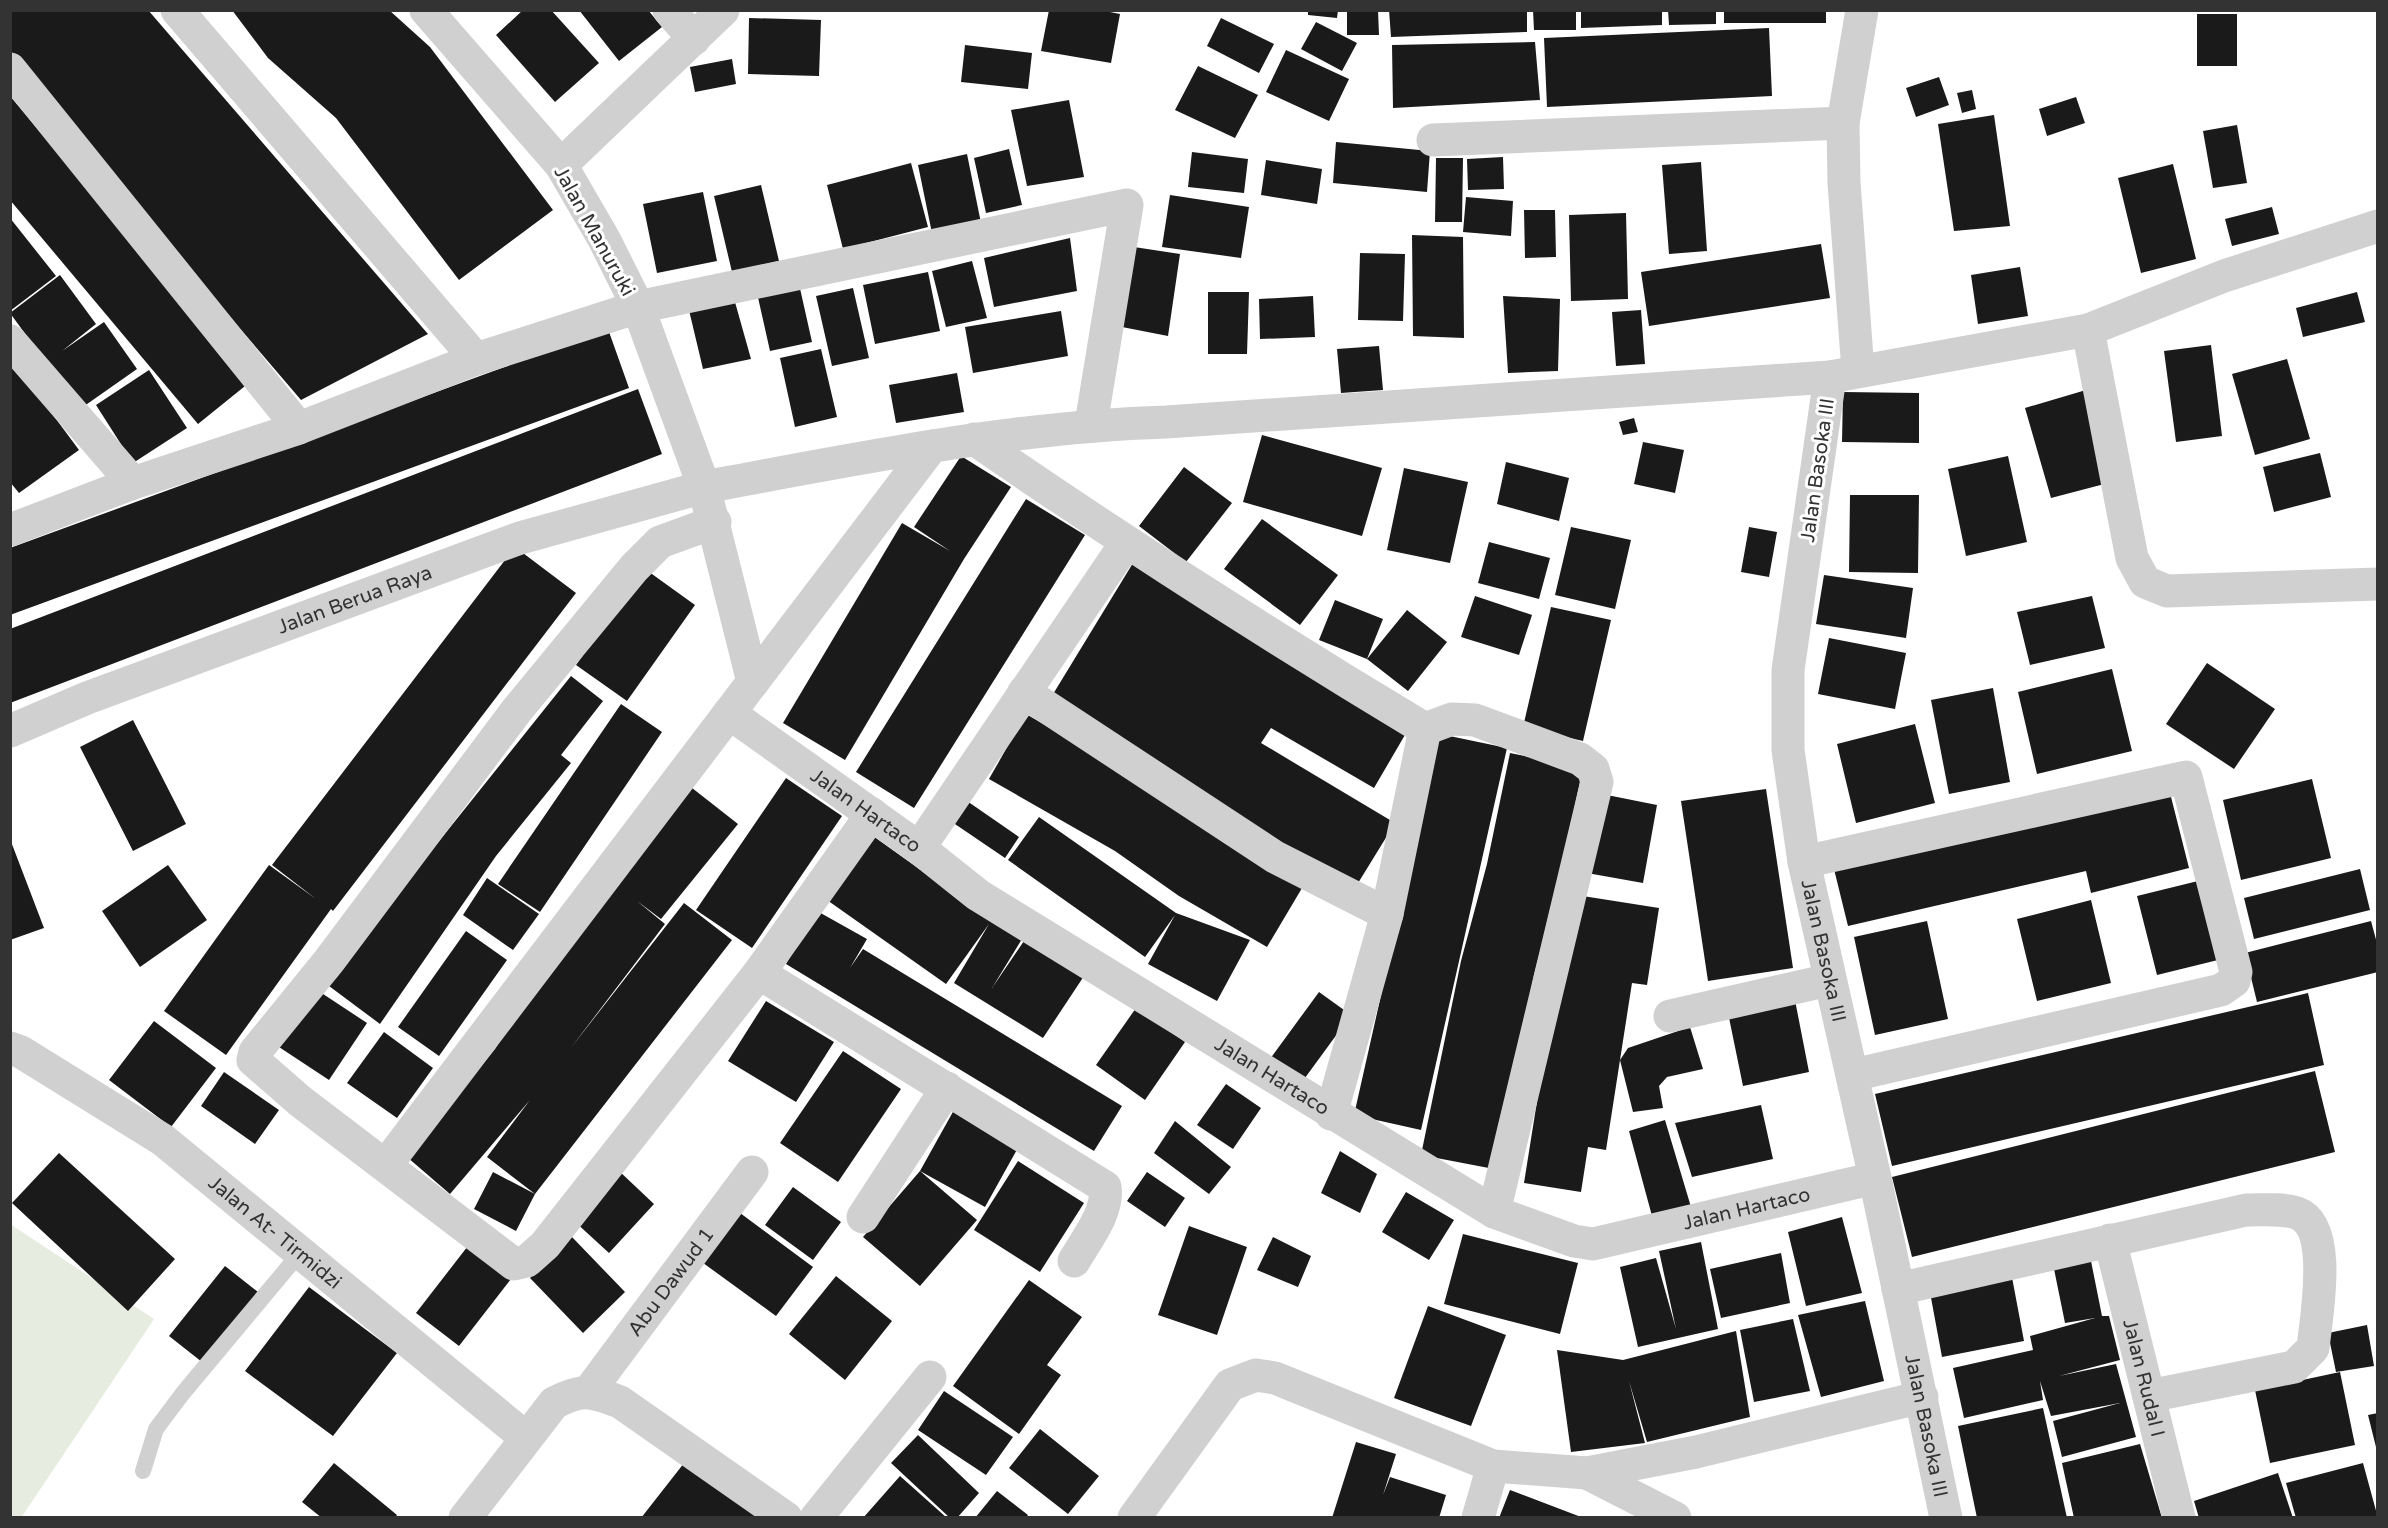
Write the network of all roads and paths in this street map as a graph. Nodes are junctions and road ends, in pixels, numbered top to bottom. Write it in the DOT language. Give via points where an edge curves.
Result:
graph roads {
  1 [pos="177,10"];
  2 [pos="426,10"];
  3 [pos="669,10"];
  4 [pos="723,10"];
  5 [pos="1862,10"];
  6 [pos="694,39"];
  7 [pos="10,69"];
  8 [pos="1843,123"];
  9 [pos="1433,140"];
  10 [pos="561,165"];
  11 [pos="2378,226"];
  12 [pos="638,307"];
  13 [pos="2088,330"];
  14 [pos="10,341"];
  15 [pos="476,359"];
  16 [pos="1844,374"];
  17 [pos="1091,424"];
  18 [pos="299,428"];
  19 [pos="974,439"];
  20 [pos="932,446"];
  21 [pos="133,483"];
  22 [pos="704,487"];
  23 [pos="715,522"];
  24 [pos="10,530"];
  25 [pos="1126,543"];
  26 [pos="2378,584"];
  27 [pos="753,682"];
  28 [pos="1024,692"];
  29 [pos="729,713"];
  30 [pos="1425,729"];
  31 [pos="10,731"];
  32 [pos="872,814"];
  33 [pos="919,848"];
  34 [pos="1804,862"];
  35 [pos="1387,914"];
  36 [pos="759,973"];
  37 [pos="1829,980"];
  38 [pos="1670,1016"];
  39 [pos="10,1048"];
  40 [pos="1852,1075"];
  41 [pos="947,1088"];
  42 [pos="1331,1114"];
  43 [pos="386,1165"];
  44 [pos="752,1172"];
  45 [pos="1875,1178"];
  46 [pos="1494,1212"];
  47 [pos="863,1217"];
  48 [pos="2110,1240"];
  49 [pos="300,1252"];
  50 [pos="1074,1261"];
  51 [pos="1898,1289"];
  52 [pos="930,1377"];
  53 [pos="590,1390"];
  54 [pos="2149,1396"];
  55 [pos="1922,1397"];
  56 [pos="525,1437"];
  57 [pos="1481,1462"];
  58 [pos="143,1471"];
  59 [pos="1587,1473"];
  60 [pos="465,1518"];
  61 [pos="786,1518"];
  62 [pos="816,1518"];
  63 [pos="1134,1518"];
  64 [pos="1478,1518"];
  65 [pos="1675,1518"];
  66 [pos="1946,1518"];
  67 [pos="2180,1518"];
  1 -- 15 [label="street"];
  2 -- 10 [label="street, Jalan Manuruki"];
  3 -- 6 [label="street"];
  4 -- 6 [label="street"];
  5 -- 8 [label="street, Jalan Basoka III"];
  6 -- 10 [label="street"];
  7 -- 18 [label="street"];
  8 -- 9 [label="street"];
  8 -- 16 [label="street, Jalan Basoka III"];
  10 -- 12 [label="street, Jalan Manuruki"];
  11 -- 13 [label="street, Jalan Berua Raya" via="2224,276"];
  12 -- 15 [label="street"];
  12 -- 17 [label="street" via="1127,205"];
  12 -- 22 [label="street, Jalan Manuruki"];
  13 -- 16 [label="street, Jalan Berua Raya"];
  13 -- 26 [label="street" via="2132,558 2145,582 2167,591"];
  14 -- 21 [label="street"];
  15 -- 18 [label="street"];
  16 -- 17 [label="street, Jalan Berua Raya" via="1189,421"];
  16 -- 34 [label="street, Jalan Basoka III" via="1788,669 1788,750"];
  17 -- 19 [label="street, Jalan Berua Raya"];
  18 -- 21 [label="street"];
  19 -- 20 [label="street, Jalan Berua Raya"];
  19 -- 25 [label="street"];
  20 -- 22 [label="street, Jalan Berua Raya"];
  20 -- 27 [label="street"];
  21 -- 24 [label="street"];
  22 -- 23 [label="street"];
  22 -- 31 [label="street, Jalan Berua Raya" via="520,538 87,698"];
  23 -- 27 [label="street"];
  23 -- 43 [label="street" via="660,542 634,568 517,710 330,961 255,1052 253,1060 257,1065"];
  25 -- 28 [label="street"];
  25 -- 30 [label="street"];
  27 -- 29 [label="street"];
  28 -- 33 [label="street"];
  28 -- 35 [label="street" via="1275,857"];
  29 -- 32 [label="street, Jalan Hartaco"];
  29 -- 43 [label="street"];
  30 -- 35 [label="street"];
  30 -- 46 [label="street" via="1452,719 1475,720 1580,759 1593,769 1597,782"];
  32 -- 33 [label="street, Jalan Hartaco"];
  32 -- 36 [label="street"];
  33 -- 42 [label="street, Jalan Hartaco" via="978,895"];
  34 -- 37 [label="street, Jalan Basoka III"];
  34 -- 40 [label="street" via="2186,777 2236,972 2234,981 2221,990"];
  35 -- 42 [label="street"];
  36 -- 41 [label="street"];
  36 -- 43 [label="street" via="552,1236 527,1261 514,1264"];
  37 -- 38 [label="street"];
  37 -- 40 [label="street, Jalan Basoka III"];
  39 -- 49 [label="street, Jalan At- Tirmidzi" via="163,1140"];
  40 -- 45 [label="street, Jalan Basoka III"];
  41 -- 47 [label="street"];
  41 -- 50 [label="street" via="1105,1187 1104,1208"];
  42 -- 46 [label="street, Jalan Hartaco"];
  44 -- 53 [label="street, Abu Dawud 1"];
  45 -- 46 [label="street, Jalan Hartaco" via="1593,1244"];
  45 -- 51 [label="street, Jalan Basoka III"];
  48 -- 51 [label="street"];
  48 -- 54 [label="street, Jalan Rudal I"];
  48 -- 54 [label="street" via="2246,1210 2297,1214 2309,1221 2318,1240 2320,1281 2313,1348 2307,1356 2294,1367"];
  49 -- 56 [label="street, Jalan At- Tirmidzi"];
  49 -- 58 [label="lane" via="156,1429"];
  51 -- 55 [label="street, Jalan Basoka III"];
  52 -- 62 [label="street"];
  53 -- 56 [label="street" via="554,1403"];
  53 -- 61 [label="street" via="620,1402"];
  54 -- 67 [label="street, Jalan Rudal I"];
  55 -- 59 [label="street" via="1696,1452"];
  55 -- 66 [label="street, Jalan Basoka III"];
  56 -- 60 [label="street"];
  57 -- 59 [label="street"];
  57 -- 63 [label="street" via="1275,1378 1256,1375 1230,1385"];
  57 -- 64 [label="street"];
  59 -- 65 [label="street"];
}
